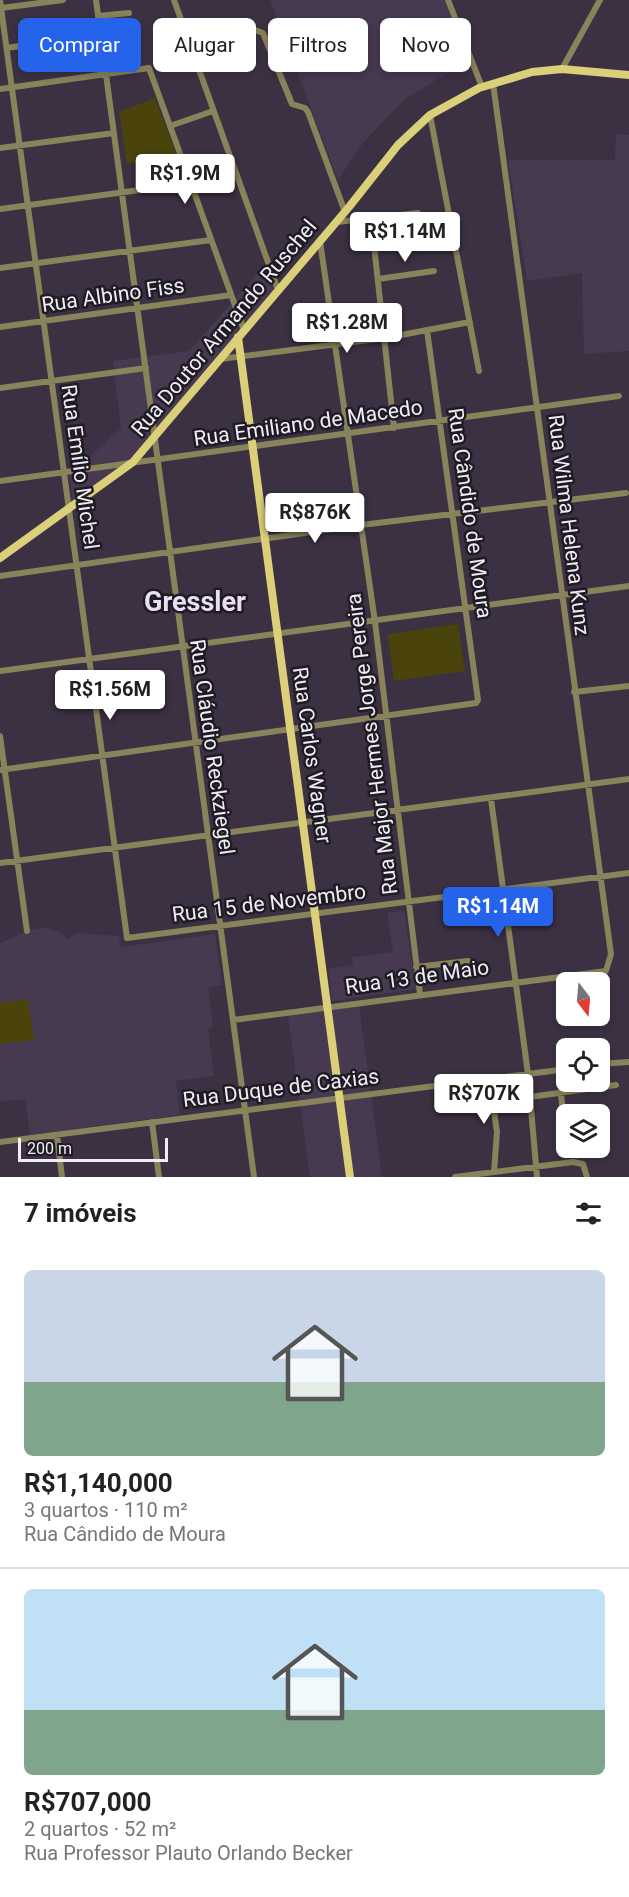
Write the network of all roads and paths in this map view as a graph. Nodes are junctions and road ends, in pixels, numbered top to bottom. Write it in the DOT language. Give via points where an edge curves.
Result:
graph roads {
  1 [pos="0,0"];
  2 [pos="63,0"];
  3 [pos="96,0"];
  4 [pos="174,0"];
  5 [pos="448,0"];
  6 [pos="600,0"];
  7 [pos="1,8"];
  8 [pos="129,13"];
  9 [pos="99,16"];
  10 [pos="180,18"];
  11 [pos="256,30"];
  12 [pos="18,46"];
  13 [pos="7,48"];
  14 [pos="562,69"];
  15 [pos="199,72"];
  16 [pos="105,74"];
  17 [pos="629,75"];
  18 [pos="493,83"];
  19 [pos="12,87"];
  20 [pos="482,87"];
  21 [pos="0,89"];
  22 [pos="213,111"];
  23 [pos="430,115"];
  24 [pos="170,126"];
  25 [pos="114,133"];
  26 [pos="21,146"];
  27 [pos="0,148"];
  28 [pos="190,183"];
  29 [pos="123,192"];
  30 [pos="28,205"];
  31 [pos="0,209"];
  32 [pos="345,212"];
  33 [pos="418,213"];
  34 [pos="371,218"];
  35 [pos="337,222"];
  36 [pos="211,240"];
  37 [pos="320,241"];
  38 [pos="130,250"];
  39 [pos="36,263"];
  40 [pos="0,268"];
  41 [pos="434,271"];
  42 [pos="378,279"];
  43 [pos="278,290"];
  44 [pos="231,295"];
  45 [pos="138,308"];
  46 [pos="44,321"];
  47 [pos="470,322"];
  48 [pos="0,327"];
  49 [pos="244,330"];
  50 [pos="428,330"];
  51 [pos="238,337"];
  52 [pos="385,338"];
  53 [pos="335,344"];
  54 [pos="241,356"];
  55 [pos="220,358"];
  56 [pos="146,368"];
  57 [pos="479,371"];
  58 [pos="50,382"];
  59 [pos="0,388"];
  60 [pos="619,396"];
  61 [pos="538,408"];
  62 [pos="442,421"];
  63 [pos="394,428"];
  64 [pos="348,434"];
  65 [pos="155,439"];
  66 [pos="253,447"];
  67 [pos="157,459"];
  68 [pos="133,462"];
  69 [pos="64,471"];
  70 [pos="0,480"];
  71 [pos="626,493"];
  72 [pos="549,502"];
  73 [pos="70,508"];
  74 [pos="454,514"];
  75 [pos="361,525"];
  76 [pos="265,539"];
  77 [pos="170,552"];
  78 [pos="0,558"];
  79 [pos="77,564"];
  80 [pos="0,576"];
  81 [pos="629,586"];
  82 [pos="562,596"];
  83 [pos="467,610"];
  84 [pos="375,622"];
  85 [pos="278,634"];
  86 [pos="183,647"];
  87 [pos="90,659"];
  88 [pos="0,671"];
  89 [pos="629,686"];
  90 [pos="574,692"];
  91 [pos="386,717"];
  92 [pos="290,729"];
  93 [pos="0,736"];
  94 [pos="195,742"];
  95 [pos="103,756"];
  96 [pos="2,770"];
  97 [pos="629,779"];
  98 [pos="587,785"];
  99 [pos="491,799"];
  100 [pos="397,810"];
  101 [pos="303,822"];
  102 [pos="208,835"];
  103 [pos="115,847"];
  104 [pos="17,861"];
  105 [pos="0,863"];
  106 [pos="629,873"];
  107 [pos="599,877"];
  108 [pos="503,891"];
  109 [pos="408,902"];
  110 [pos="315,913"];
  111 [pos="220,926"];
  112 [pos="27,931"];
  113 [pos="127,938"];
  114 [pos="468,961"];
  115 [pos="417,967"];
  116 [pos="606,971"];
  117 [pos="516,981"];
  118 [pos="420,994"];
  119 [pos="327,1006"];
  120 [pos="233,1020"];
  121 [pos="629,1061"];
  122 [pos="610,1063"];
  123 [pos="556,1070"];
  124 [pos="528,1074"];
  125 [pos="489,1078"];
  126 [pos="616,1085"];
  127 [pos="561,1094"];
  128 [pos="340,1097"];
  129 [pos="530,1098"];
  130 [pos="562,1104"];
  131 [pos="245,1109"];
  132 [pos="152,1122"];
  133 [pos="57,1135"];
  134 [pos="0,1142"];
  135 [pos="536,1167"];
  136 [pos="494,1172"];
  137 [pos="480,1175"];
  138 [pos="62,1177"];
  139 [pos="159,1177"];
  140 [pos="254,1177"];
  141 [pos="350,1177"];
  142 [pos="455,1177"];
  143 [pos="537,1177"];
  144 [pos="587,1177"];
  1 -- 7 [label="street, Rua Emílio Michel"];
  2 -- 7 [label="street"];
  3 -- 9 [label="street, Rua Cláudio Reckziegel"];
  4 -- 10 [label="street"];
  5 -- 20 [label="street"];
  6 -- 14 [label="street"];
  7 -- 13 [label="street, Rua Emílio Michel"];
  8 -- 9 [label="street"];
  11 -- 32 [label="street" via="265,37 292,104 308,112"];
  12 -- 13 [label="street"];
  13 -- 19 [label="street, Rua Emílio Michel"];
  14 -- 17 [label="main road, Rua Doutor Armando Ruschel"];
  14 -- 18 [label="main road, Rua Doutor Armando Ruschel" via="532,72"];
  15 -- 22 [label="street"];
  16 -- 19 [label="street"];
  16 -- 24 [label="street" via="149,68"];
  16 -- 25 [label="street, Rua Cláudio Reckziegel"];
  18 -- 20 [label="main road, Rua Doutor Armando Ruschel"];
  18 -- 61 [label="street, Rua Wilma Helena Kunz"];
  19 -- 21 [label="street"];
  19 -- 26 [label="street, Rua Emílio Michel"];
  20 -- 23 [label="main road, Rua Doutor Armando Ruschel"];
  22 -- 24 [label="street"];
  22 -- 43 [label="street"];
  23 -- 32 [label="main road, Rua Doutor Armando Ruschel" via="398,145"];
  23 -- 47 [label="street"];
  24 -- 28 [label="street"];
  25 -- 26 [label="street"];
  25 -- 29 [label="street, Rua Cláudio Reckziegel"];
  26 -- 27 [label="street"];
  26 -- 30 [label="street, Rua Emílio Michel"];
  28 -- 29 [label="street"];
  28 -- 36 [label="street"];
  29 -- 30 [label="street"];
  29 -- 38 [label="street, Rua Cláudio Reckziegel"];
  30 -- 31 [label="street"];
  30 -- 39 [label="street, Rua Emílio Michel"];
  32 -- 35 [label="main road, Rua Doutor Armando Ruschel"];
  33 -- 34 [label="street"];
  34 -- 35 [label="street"];
  34 -- 42 [label="street"];
  35 -- 37 [label="main road, Rua Doutor Armando Ruschel"];
  36 -- 38 [label="street"];
  36 -- 44 [label="street"];
  37 -- 43 [label="main road, Rua Doutor Armando Ruschel"];
  37 -- 53 [label="street, Rua Major Hermes Jorge Pereira"];
  38 -- 39 [label="street"];
  38 -- 45 [label="street, Rua Cláudio Reckziegel"];
  39 -- 40 [label="street"];
  39 -- 46 [label="street, Rua Emílio Michel"];
  41 -- 42 [label="street"];
  42 -- 52 [label="street"];
  43 -- 49 [label="main road, Rua Doutor Armando Ruschel"];
  44 -- 45 [label="street, Rua Albino Fiss"];
  44 -- 49 [label="street"];
  45 -- 46 [label="street, Rua Albino Fiss"];
  45 -- 56 [label="street, Rua Cláudio Reckziegel"];
  46 -- 48 [label="street, Rua Albino Fiss"];
  46 -- 58 [label="street, Rua Emílio Michel"];
  47 -- 50 [label="street"];
  47 -- 57 [label="street"];
  49 -- 51 [label="main road, Rua Doutor Armando Ruschel"];
  50 -- 52 [label="street"];
  50 -- 62 [label="street, Rua Cândido de Moura"];
  51 -- 54 [label="main road, Rua Carlos Wagner"];
  51 -- 55 [label="main road, Rua Doutor Armando Ruschel"];
  52 -- 53 [label="street"];
  52 -- 63 [label="street"];
  53 -- 54 [label="street"];
  53 -- 64 [label="street, Rua Major Hermes Jorge Pereira"];
  54 -- 55 [label="street"];
  54 -- 66 [label="main road, Rua Carlos Wagner"];
  55 -- 65 [label="main road, Rua Doutor Armando Ruschel"];
  56 -- 58 [label="street"];
  56 -- 65 [label="street, Rua Cláudio Reckziegel"];
  58 -- 59 [label="street"];
  58 -- 69 [label="street, Rua Emílio Michel"];
  60 -- 61 [label="street, Rua Emiliano de Macedo"];
  61 -- 62 [label="street, Rua Emiliano de Macedo"];
  61 -- 72 [label="street, Rua Wilma Helena Kunz"];
  62 -- 63 [label="street, Rua Emiliano de Macedo"];
  62 -- 74 [label="street, Rua Cândido de Moura"];
  63 -- 64 [label="street, Rua Emiliano de Macedo"];
  64 -- 66 [label="street, Rua Emiliano de Macedo"];
  64 -- 75 [label="street, Rua Major Hermes Jorge Pereira"];
  65 -- 67 [label="street, Rua Cláudio Reckziegel"];
  65 -- 68 [label="main road, Rua Doutor Armando Ruschel"];
  66 -- 67 [label="street, Rua Emiliano de Macedo"];
  66 -- 76 [label="main road, Rua Carlos Wagner"];
  67 -- 68 [label="street, Rua Emiliano de Macedo"];
  67 -- 77 [label="street, Rua Cláudio Reckziegel"];
  68 -- 69 [label="street, Rua Emiliano de Macedo"];
  68 -- 73 [label="main road, Rua Doutor Armando Ruschel"];
  69 -- 70 [label="street, Rua Emiliano de Macedo"];
  69 -- 73 [label="street, Rua Emílio Michel"];
  71 -- 72 [label="street"];
  72 -- 74 [label="street"];
  72 -- 82 [label="street, Rua Wilma Helena Kunz"];
  73 -- 78 [label="main road, Rua Doutor Armando Ruschel"];
  73 -- 79 [label="street, Rua Emílio Michel"];
  74 -- 75 [label="street"];
  74 -- 83 [label="street, Rua Cândido de Moura"];
  75 -- 76 [label="street"];
  75 -- 84 [label="street, Rua Major Hermes Jorge Pereira"];
  76 -- 77 [label="street"];
  76 -- 85 [label="main road, Rua Carlos Wagner"];
  77 -- 79 [label="street"];
  77 -- 86 [label="street, Rua Cláudio Reckziegel"];
  79 -- 80 [label="street"];
  79 -- 87 [label="street, Rua Emílio Michel"];
  81 -- 82 [label="street"];
  82 -- 83 [label="street"];
  82 -- 90 [label="street, Rua Wilma Helena Kunz"];
  83 -- 84 [label="street"];
  83 -- 91 [label="street, Rua Cândido de Moura" via="478,700 472,706"];
  84 -- 85 [label="street"];
  84 -- 91 [label="street, Rua Major Hermes Jorge Pereira"];
  85 -- 86 [label="street"];
  85 -- 92 [label="main road, Rua Carlos Wagner"];
  86 -- 87 [label="street"];
  86 -- 94 [label="street, Rua Cláudio Reckziegel"];
  87 -- 88 [label="street"];
  87 -- 95 [label="street, Rua Emílio Michel"];
  89 -- 90 [label="street"];
  90 -- 98 [label="street, Rua Wilma Helena Kunz"];
  91 -- 92 [label="street"];
  91 -- 100 [label="street, Rua Major Hermes Jorge Pereira"];
  92 -- 94 [label="street"];
  92 -- 101 [label="main road, Rua Carlos Wagner"];
  93 -- 96 [label="street"];
  94 -- 95 [label="street"];
  94 -- 102 [label="street, Rua Cláudio Reckziegel"];
  95 -- 96 [label="street"];
  95 -- 103 [label="street, Rua Emílio Michel"];
  96 -- 104 [label="street"];
  97 -- 98 [label="street"];
  98 -- 99 [label="street"];
  98 -- 107 [label="street, Rua Wilma Helena Kunz"];
  99 -- 100 [label="street"];
  99 -- 108 [label="street"];
  100 -- 101 [label="street"];
  100 -- 109 [label="street, Rua Major Hermes Jorge Pereira"];
  101 -- 102 [label="street"];
  101 -- 110 [label="main road, Rua Carlos Wagner"];
  102 -- 103 [label="street"];
  102 -- 111 [label="street, Rua Cláudio Reckziegel"];
  103 -- 104 [label="street"];
  103 -- 113 [label="street, Rua Emílio Michel"];
  104 -- 105 [label="street"];
  104 -- 112 [label="street"];
  106 -- 107 [label="street, Rua 15 de Novembro"];
  107 -- 108 [label="street, Rua 15 de Novembro"];
  107 -- 116 [label="street, Rua Wilma Helena Kunz" via="611,954"];
  108 -- 109 [label="street, Rua 15 de Novembro"];
  108 -- 117 [label="street"];
  109 -- 110 [label="street, Rua 15 de Novembro"];
  109 -- 115 [label="street, Rua Major Hermes Jorge Pereira"];
  110 -- 111 [label="street, Rua 15 de Novembro"];
  110 -- 119 [label="main road, Rua Carlos Wagner"];
  111 -- 113 [label="street, Rua 15 de Novembro"];
  111 -- 120 [label="street, Rua Cláudio Reckziegel"];
  114 -- 115 [label="street"];
  115 -- 118 [label="street, Rua Major Hermes Jorge Pereira"];
  116 -- 117 [label="street, Rua 13 de Maio"];
  117 -- 118 [label="street, Rua 13 de Maio"];
  117 -- 124 [label="street"];
  118 -- 119 [label="street, Rua 13 de Maio"];
  119 -- 120 [label="street, Rua 13 de Maio"];
  119 -- 128 [label="main road, Rua Carlos Wagner"];
  120 -- 131 [label="street, Rua Cláudio Reckziegel"];
  121 -- 122 [label="street"];
  123 -- 124 [label="street, Rua Duque de Caxias"];
  124 -- 125 [label="street, Rua Duque de Caxias"];
  124 -- 129 [label="street"];
  125 -- 128 [label="street, Rua Duque de Caxias"];
  125 -- 136 [label="street" via="497,1132"];
  126 -- 127 [label="street"];
  127 -- 129 [label="street"];
  127 -- 130 [label="street"];
  128 -- 131 [label="street, Rua Duque de Caxias"];
  128 -- 141 [label="main road, Rua Carlos Wagner"];
  129 -- 135 [label="street"];
  131 -- 132 [label="street, Rua Duque de Caxias"];
  131 -- 140 [label="street, Rua Cláudio Reckziegel"];
  132 -- 133 [label="street, Rua Duque de Caxias"];
  132 -- 139 [label="street"];
  133 -- 134 [label="street, Rua Duque de Caxias"];
  133 -- 138 [label="street"];
  135 -- 136 [label="street"];
  135 -- 143 [label="street"];
  135 -- 144 [label="street" via="573,1162 582,1164"];
  136 -- 137 [label="street"];
  137 -- 142 [label="street"];
}
